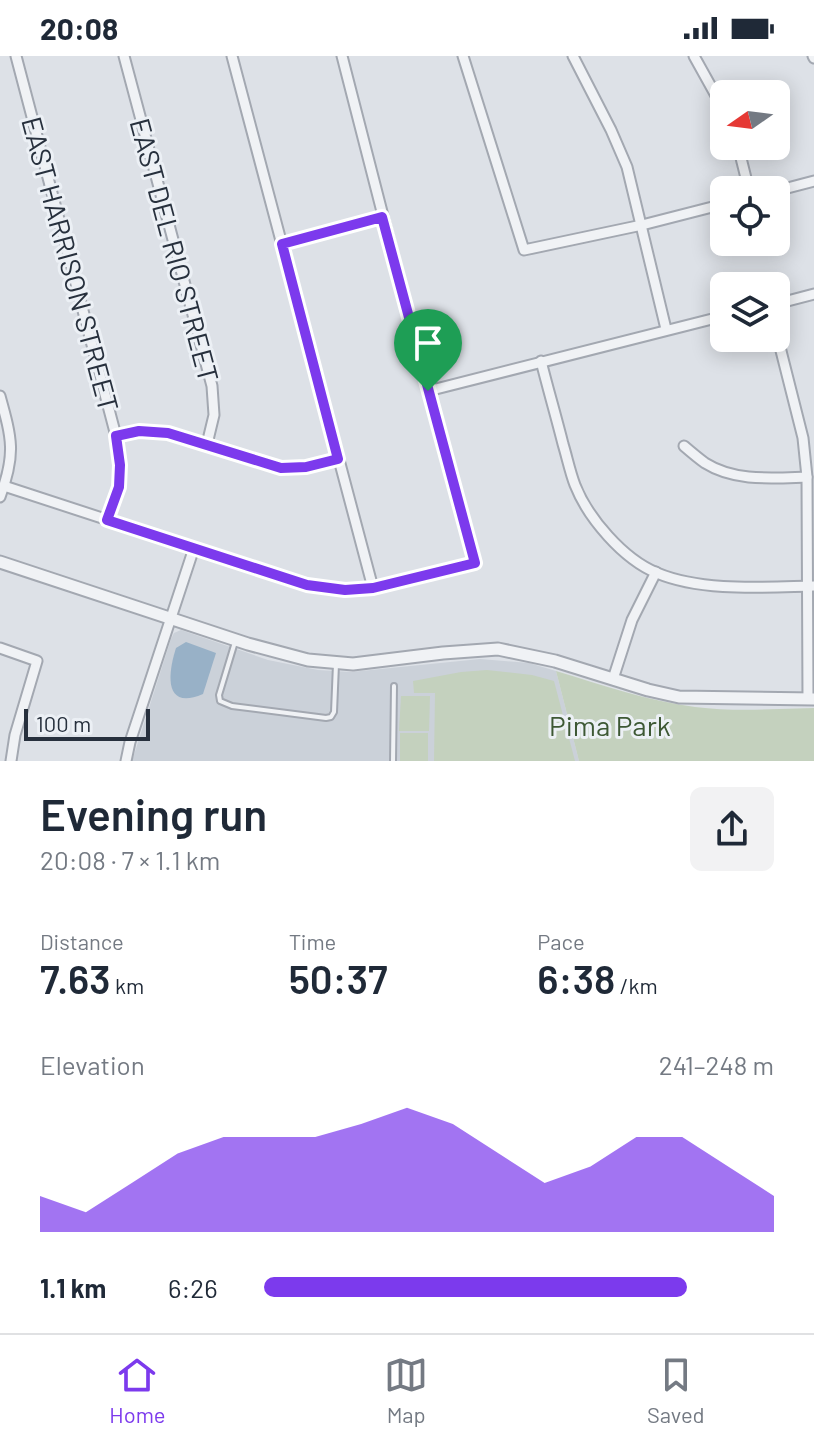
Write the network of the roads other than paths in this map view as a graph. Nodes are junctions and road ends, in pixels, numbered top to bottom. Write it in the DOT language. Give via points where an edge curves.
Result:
graph roads {
  1 [pos="16,56"];
  2 [pos="124,56"];
  3 [pos="232,56"];
  4 [pos="342,56"];
  5 [pos="463,56"];
  6 [pos="573,56"];
  7 [pos="694,56"];
  8 [pos="710,85"];
  9 [pos="814,181"];
  10 [pos="790,187"];
  11 [pos="710,208"];
  12 [pos="382,217"];
  13 [pos="642,225"];
  14 [pos="282,244"];
  15 [pos="814,294"];
  16 [pos="790,300"];
  17 [pos="710,319"];
  18 [pos="666,329"];
  19 [pos="781,352"];
  20 [pos="541,361"];
  21 [pos="428,391"];
  22 [pos="0,396"];
  23 [pos="116,436"];
  24 [pos="207,444"];
  25 [pos="684,446"];
  26 [pos="338,459"];
  27 [pos="807,477"];
  28 [pos="4,486"];
  29 [pos="0,497"];
  30 [pos="107,520"];
  31 [pos="194,548"];
  32 [pos="0,562"];
  33 [pos="656,572"];
  34 [pos="811,586"];
  35 [pos="373,588"];
  36 [pos="171,618"];
  37 [pos="236,640"];
  38 [pos="0,648"];
  39 [pos="336,663"];
  40 [pos="613,679"];
  41 [pos="394,686"];
  42 [pos="811,699"];
  43 [pos="11,761"];
  44 [pos="126,761"];
  45 [pos="393,761"];
  1 -- 23 [label="street, EAST HARRISON STREET"];
  2 -- 24 [label="street, EAST DEL RIO STREET" via="212,386 214,415"];
  3 -- 14 [label="street"];
  4 -- 12 [label="street"];
  5 -- 13 [label="street" via="524,250"];
  6 -- 13 [label="street" via="627,167"];
  7 -- 8 [label="street"];
  9 -- 10 [label="street"];
  11 -- 13 [label="street"];
  12 -- 14 [label="street"];
  12 -- 21 [label="street"];
  13 -- 18 [label="street"];
  14 -- 26 [label="street"];
  15 -- 16 [label="street"];
  17 -- 18 [label="street"];
  18 -- 20 [label="street"];
  19 -- 27 [label="street"];
  20 -- 21 [label="street"];
  20 -- 33 [label="street" via="575,485 588,511 607,536"];
  21 -- 35 [label="street" via="475,563"];
  22 -- 28 [label="street" via="12,463"];
  23 -- 24 [label="street" via="168,433"];
  23 -- 30 [label="street, EAST HARRISON STREET" via="119,487"];
  24 -- 26 [label="street" via="281,468"];
  25 -- 27 [label="street" via="729,474"];
  26 -- 35 [label="street"];
  27 -- 34 [label="street"];
  28 -- 29 [label="street"];
  28 -- 30 [label="street"];
  30 -- 31 [label="street"];
  31 -- 35 [label="street" via="307,585"];
  31 -- 36 [label="street"];
  32 -- 36 [label="street"];
  33 -- 34 [label="street" via="719,586"];
  33 -- 40 [label="street" via="632,620"];
  34 -- 42 [label="street"];
  36 -- 37 [label="street"];
  36 -- 44 [label="street"];
  37 -- 39 [label="street" via="290,657"];
  37 -- 39 [label="lane" via="219,695 232,706 331,717"];
  38 -- 43 [label="street" via="37,661"];
  39 -- 40 [label="street" via="498,649"];
  40 -- 42 [label="street" via="679,697"];
  41 -- 45 [label="lane"];
}
